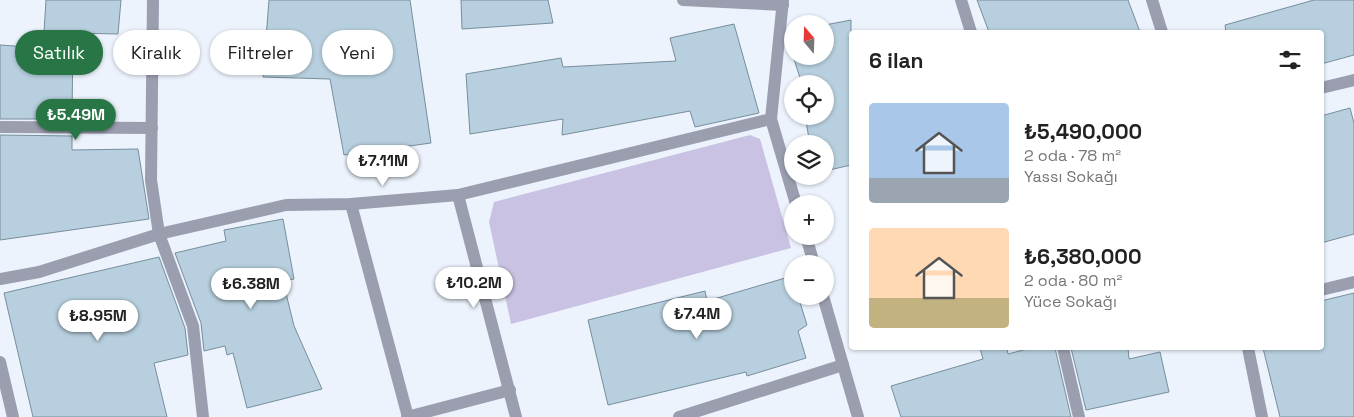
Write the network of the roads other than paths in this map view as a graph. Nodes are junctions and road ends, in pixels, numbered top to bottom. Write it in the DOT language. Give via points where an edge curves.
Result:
graph roads {
  1 [pos="154,0"];
  2 [pos="683,0"];
  3 [pos="961,0"];
  4 [pos="1152,0"];
  5 [pos="783,2"];
  6 [pos="970,30"];
  7 [pos="1161,30"];
  8 [pos="1354,80"];
  9 [pos="1324,87"];
  10 [pos="771,119"];
  11 [pos="0,127"];
  12 [pos="152,128"];
  13 [pos="458,195"];
  14 [pos="793,195"];
  15 [pos="351,204"];
  16 [pos="159,234"];
  17 [pos="0,279"];
  18 [pos="1354,282"];
  19 [pos="1324,289"];
  20 [pos="826,305"];
  21 [pos="1063,350"];
  22 [pos="1248,350"];
  23 [pos="0,362"];
  24 [pos="843,365"];
  25 [pos="510,390"];
  26 [pos="13,417"];
  27 [pos="204,417"];
  28 [pos="408,417"];
  29 [pos="516,417"];
  30 [pos="679,417"];
  31 [pos="858,417"];
  32 [pos="1079,417"];
  33 [pos="1262,417"];
  1 -- 12 [label="street"];
  2 -- 5 [label="street"];
  3 -- 6 [label="street"];
  4 -- 7 [label="street"];
  5 -- 10 [label="street"];
  8 -- 9 [label="street"];
  10 -- 13 [label="street"];
  10 -- 14 [label="street"];
  11 -- 12 [label="street"];
  12 -- 16 [label="street" via="151,180"];
  13 -- 15 [label="street"];
  13 -- 25 [label="street"];
  15 -- 16 [label="street" via="286,205"];
  15 -- 28 [label="street"];
  16 -- 17 [label="street" via="39,272"];
  16 -- 27 [label="street" via="193,326"];
  18 -- 19 [label="street"];
  20 -- 24 [label="street"];
  21 -- 32 [label="street"];
  22 -- 33 [label="street"];
  23 -- 26 [label="street"];
  24 -- 30 [label="street"];
  24 -- 31 [label="street"];
  25 -- 28 [label="street"];
  25 -- 29 [label="street"];
}
